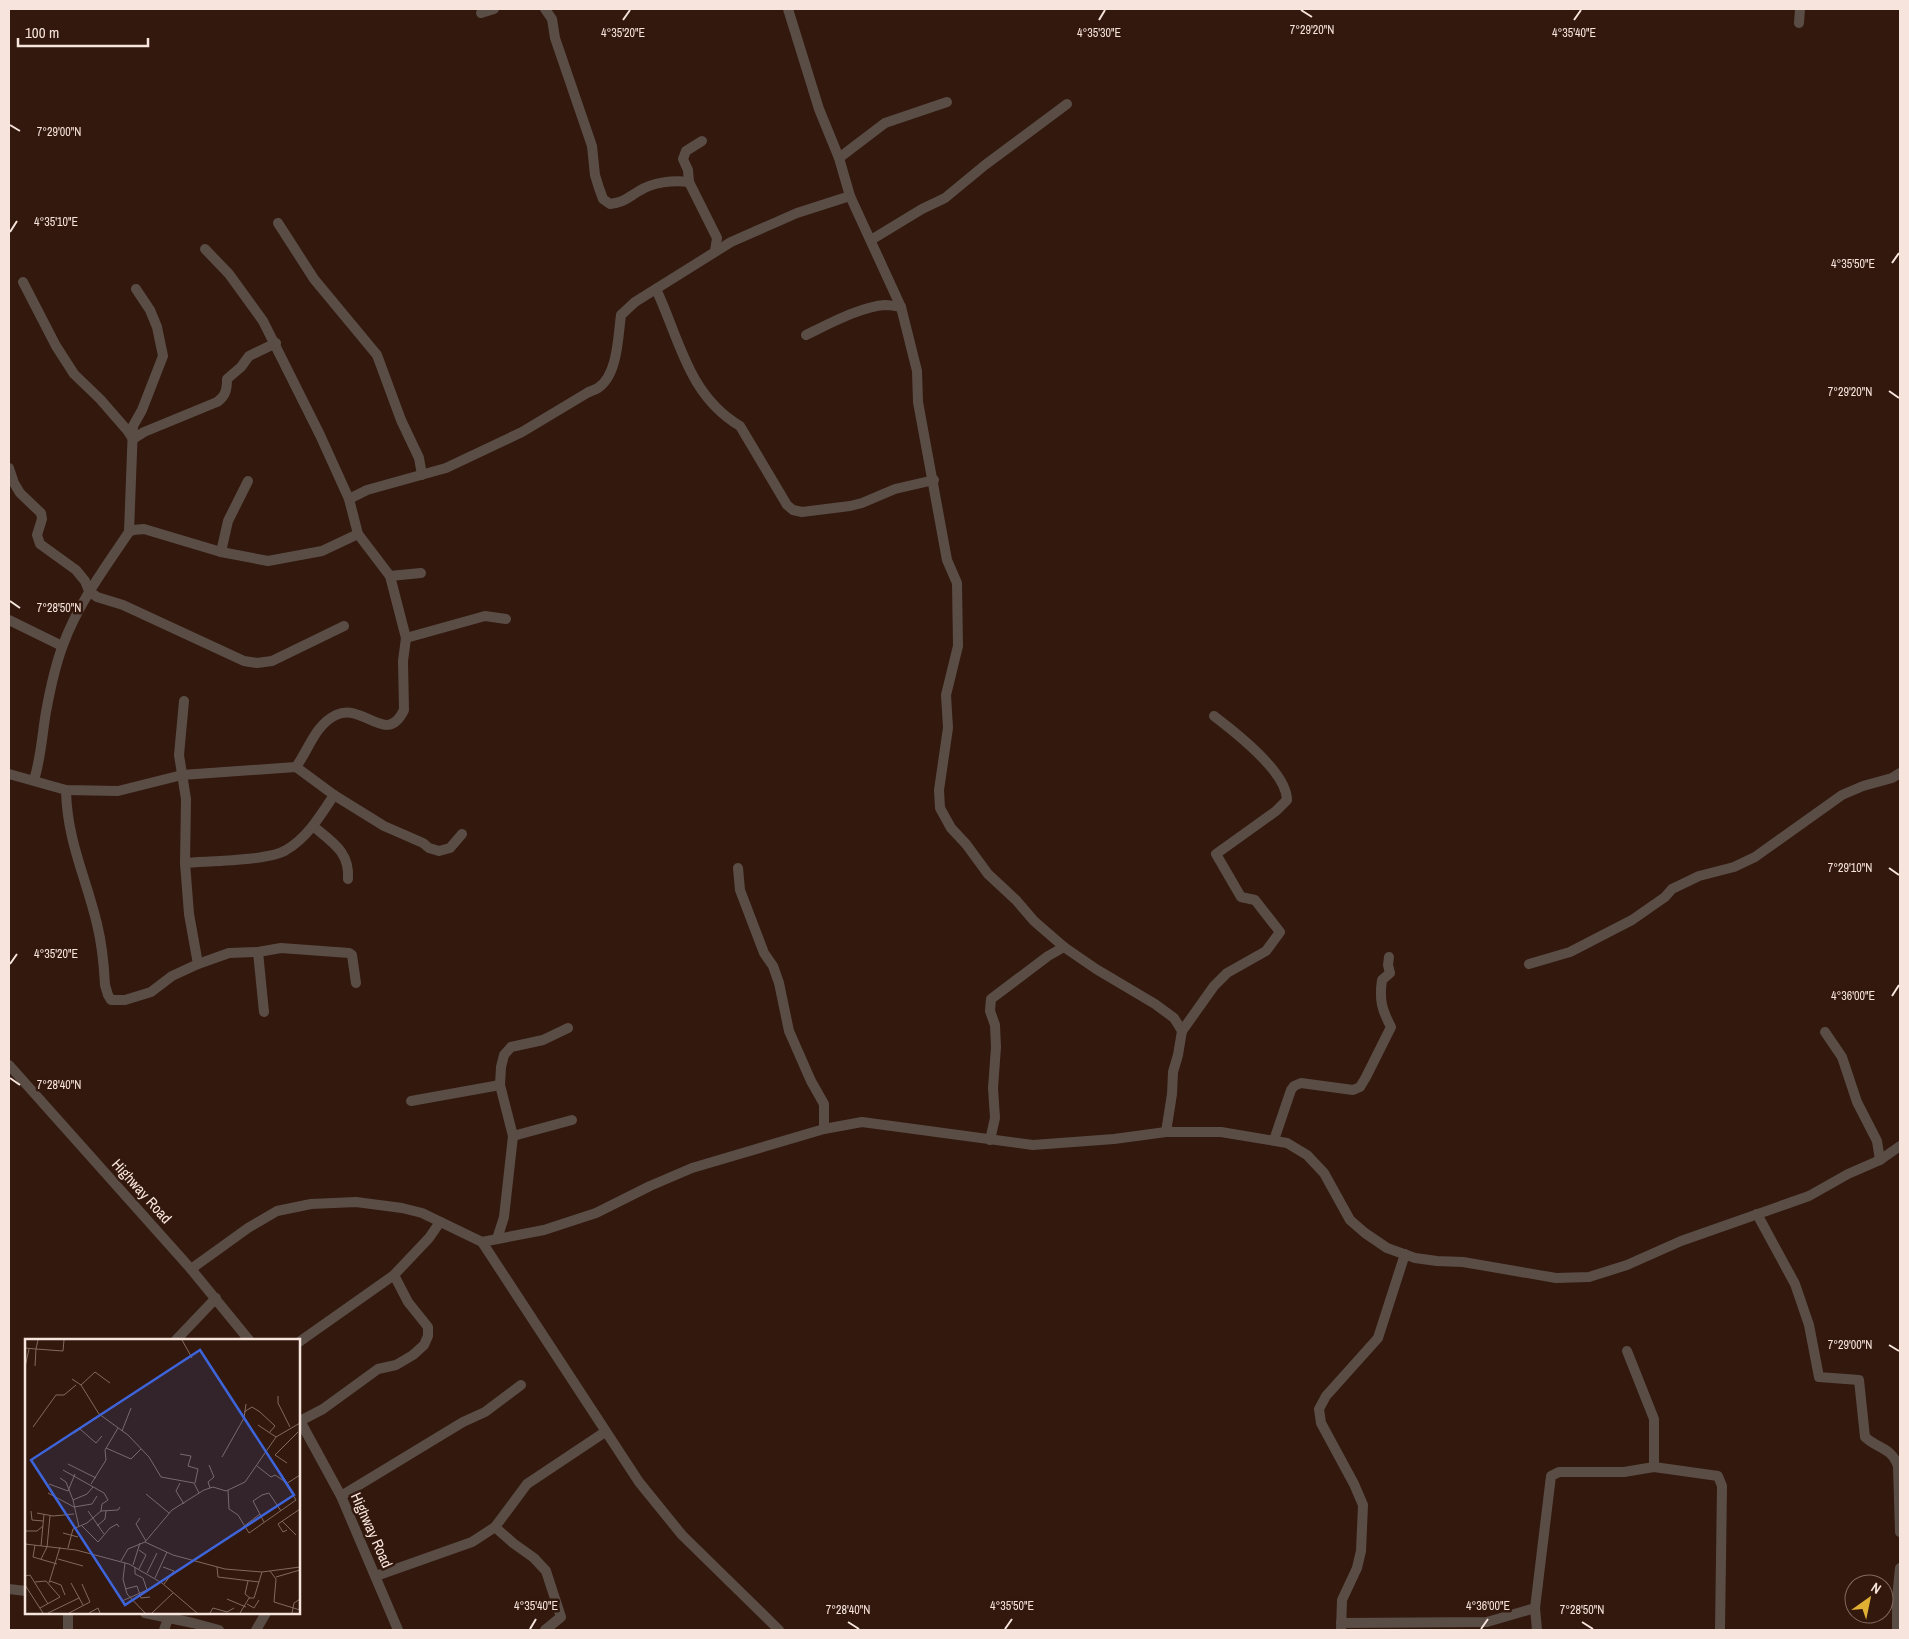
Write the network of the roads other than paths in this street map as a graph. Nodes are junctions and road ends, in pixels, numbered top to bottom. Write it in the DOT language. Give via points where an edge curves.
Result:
graph roads {
  1 [pos="494,9"];
  2 [pos="546,9"];
  3 [pos="788,9"];
  4 [pos="1800,9"];
  5 [pos="481,13"];
  6 [pos="1799,23"];
  7 [pos="947,102"];
  8 [pos="1067,104"];
  9 [pos="702,141"];
  10 [pos="839,158"];
  11 [pos="689,182"];
  12 [pos="850,196"];
  13 [pos="278,223"];
  14 [pos="717,238"];
  15 [pos="871,240"];
  16 [pos="731,242"];
  17 [pos="205,249"];
  18 [pos="714,252"];
  19 [pos="24,282"];
  20 [pos="136,289"];
  21 [pos="656,289"];
  22 [pos="901,307"];
  23 [pos="806,335"];
  24 [pos="276,343"];
  25 [pos="133,439"];
  26 [pos="9,468"];
  27 [pos="422,475"];
  28 [pos="934,480"];
  29 [pos="248,481"];
  30 [pos="349,499"];
  31 [pos="129,532"];
  32 [pos="358,534"];
  33 [pos="221,552"];
  34 [pos="420,573"];
  35 [pos="390,576"];
  36 [pos="89,591"];
  37 [pos="506,619"];
  38 [pos="9,620"];
  39 [pos="344,626"];
  40 [pos="406,638"];
  41 [pos="62,646"];
  42 [pos="184,701"];
  43 [pos="1214,716"];
  44 [pos="296,767"];
  45 [pos="1900,773"];
  46 [pos="9,774"];
  47 [pos="182,775"];
  48 [pos="34,780"];
  49 [pos="66,790"];
  50 [pos="334,795"];
  51 [pos="313,826"];
  52 [pos="462,834"];
  53 [pos="185,863"];
  54 [pos="738,868"];
  55 [pos="348,880"];
  56 [pos="1064,947"];
  57 [pos="258,952"];
  58 [pos="1389,957"];
  59 [pos="198,964"];
  60 [pos="1529,964"];
  61 [pos="356,983"];
  62 [pos="264,1012"];
  63 [pos="568,1028"];
  64 [pos="1182,1031"];
  65 [pos="1825,1032"];
  66 [pos="9,1065"];
  67 [pos="500,1085"];
  68 [pos="411,1101"];
  69 [pos="572,1120"];
  70 [pos="824,1129"];
  71 [pos="1166,1132"];
  72 [pos="513,1136"];
  73 [pos="990,1140"];
  74 [pos="1274,1140"];
  75 [pos="1900,1146"];
  76 [pos="1880,1160"];
  77 [pos="1757,1214"];
  78 [pos="440,1222"];
  79 [pos="497,1239"];
  80 [pos="482,1242"];
  81 [pos="1405,1254"];
  82 [pos="191,1269"];
  83 [pos="394,1275"];
  84 [pos="216,1298"];
  85 [pos="177,1339"];
  86 [pos="248,1339"];
  87 [pos="300,1341"];
  88 [pos="1627,1351"];
  89 [pos="521,1385"];
  90 [pos="300,1420"];
  91 [pos="300,1422"];
  92 [pos="606,1432"];
  93 [pos="1654,1468"];
  94 [pos="341,1496"];
  95 [pos="1900,1509"];
  96 [pos="495,1527"];
  97 [pos="1900,1532"];
  98 [pos="1900,1568"];
  99 [pos="376,1576"];
  100 [pos="9,1589"];
  101 [pos="25,1592"];
  102 [pos="1899,1598"];
  103 [pos="1535,1608"];
  104 [pos="68,1614"];
  105 [pos="152,1614"];
  106 [pos="265,1614"];
  107 [pos="169,1616"];
  108 [pos="1341,1627"];
  109 [pos="68,1630"];
  110 [pos="164,1630"];
  111 [pos="219,1630"];
  112 [pos="256,1630"];
  113 [pos="398,1630"];
  114 [pos="545,1630"];
  115 [pos="779,1630"];
  116 [pos="1537,1630"];
  117 [pos="1720,1630"];
  118 [pos="1897,1630"];
  1 -- 5 [label="street"];
  2 -- 11 [label="street" via="592,146 603,199 610,204 621,202 657,184 676,180"];
  3 -- 10 [label="street" via="819,109"];
  4 -- 6 [label="street"];
  7 -- 10 [label="street" via="885,123"];
  8 -- 15 [label="street" via="945,198"];
  9 -- 11 [label="street" via="686,150 684,155"];
  10 -- 12 [label="street"];
  11 -- 14 [label="street"];
  12 -- 15 [label="street"];
  12 -- 16 [label="street" via="797,213"];
  13 -- 27 [label="street" via="314,280 377,355 400,420 419,458"];
  14 -- 16 [label="street"];
  14 -- 18 [label="street"];
  15 -- 22 [label="street"];
  16 -- 18 [label="street"];
  17 -- 24 [label="street" via="240,290"];
  18 -- 21 [label="street"];
  19 -- 25 [label="street" via="74,374"];
  20 -- 25 [label="street" via="157,327 163,356 133,426"];
  21 -- 27 [label="street" via="621,314 618,348 609,376 598,388 522,432 446,468"];
  21 -- 28 [label="street" via="690,374 708,399 740,426 793,510 802,512 862,504 895,489"];
  22 -- 23 [label="street" via="884,305 872,308"];
  22 -- 28 [label="street" via="917,371 918,402"];
  24 -- 25 [label="street" via="249,356 227,379 224,397 217,402"];
  24 -- 30 [label="street"];
  25 -- 31 [label="street"];
  26 -- 36 [label="street" via="20,493 41,513 40,544 76,570"];
  27 -- 30 [label="street" via="367,490"];
  28 -- 56 [label="street" via="947,560 956,584 958,612 958,646 946,694 948,728 939,790 940,808 951,828 988,874"];
  29 -- 33 [label="street" via="228,521"];
  30 -- 32 [label="street"];
  31 -- 33 [label="street" via="144,529"];
  31 -- 36 [label="street"];
  32 -- 33 [label="street" via="322,551 268,561"];
  32 -- 35 [label="street"];
  34 -- 35 [label="street"];
  35 -- 40 [label="street"];
  36 -- 39 [label="street" via="244,661 272,661"];
  36 -- 41 [label="street"];
  37 -- 40 [label="street" via="485,616"];
  38 -- 41 [label="street"];
  40 -- 44 [label="street" via="404,710 400,717 393,725 385,726 359,714 347,712 336,715 315,734"];
  41 -- 48 [label="street" via="46,710"];
  42 -- 47 [label="street" via="179,755"];
  43 -- 64 [label="street" via="1248,744 1287,793 1286,800 1276,811 1216,854 1241,897 1255,900 1280,932 1266,951 1227,973 1214,986"];
  44 -- 47 [label="street"];
  44 -- 50 [label="street"];
  45 -- 60 [label="street" via="1842,795 1755,857 1734,867 1699,876 1672,889 1632,920 1570,952"];
  46 -- 48 [label="street"];
  47 -- 49 [label="street" via="118,791"];
  47 -- 53 [label="street" via="186,799"];
  48 -- 49 [label="street"];
  49 -- 59 [label="street" via="72,844 97,923 105,985 111,1000 126,1000 151,992 172,976"];
  50 -- 51 [label="street"];
  50 -- 52 [label="street" via="384,826 439,851 450,848"];
  51 -- 53 [label="street" via="284,852"];
  51 -- 55 [label="street" via="346,857"];
  53 -- 59 [label="street" via="189,914"];
  54 -- 70 [label="street" via="740,890 779,983 788,1031 824,1104"];
  56 -- 64 [label="street" via="1155,1004 1174,1018"];
  56 -- 73 [label="street" via="991,999 996,1047 994,1118"];
  57 -- 59 [label="street" via="229,953"];
  57 -- 61 [label="street" via="282,948 345,951 352,955"];
  57 -- 62 [label="street"];
  58 -- 74 [label="street" via="1390,973 1382,980 1381,1008 1390,1027 1360,1087 1352,1090 1301,1083 1294,1086"];
  63 -- 67 [label="street" via="543,1040 511,1047 500,1067"];
  64 -- 71 [label="street" via="1172,1072"];
  65 -- 76 [label="street" via="1842,1057 1857,1102 1877,1141"];
  66 -- 82 [label="street, Highway Road"];
  67 -- 68 [label="street"];
  67 -- 72 [label="street"];
  69 -- 72 [label="street"];
  70 -- 73 [label="street" via="862,1122"];
  70 -- 79 [label="street" via="692,1168 596,1213 552,1228"];
  71 -- 73 [label="street" via="1033,1145"];
  71 -- 74 [label="street" via="1221,1132"];
  72 -- 79 [label="street" via="504,1217"];
  74 -- 81 [label="street" via="1307,1155 1324,1172 1350,1220 1387,1248"];
  75 -- 76 [label="street"];
  76 -- 77 [label="street" via="1808,1196"];
  77 -- 81 [label="street" via="1589,1277 1556,1278 1463,1262 1437,1262"];
  77 -- 95 [label="street" via="1795,1284 1809,1325 1819,1377 1859,1380 1865,1437 1895,1457"];
  78 -- 80 [label="street"];
  78 -- 82 [label="street" via="422,1213 381,1205 356,1202 311,1204 277,1211"];
  78 -- 83 [label="street"];
  79 -- 80 [label="street"];
  80 -- 92 [label="street"];
  81 -- 108 [label="street" via="1378,1338 1326,1396 1319,1409 1321,1424 1363,1505 1361,1551 1342,1600"];
  82 -- 84 [label="street, Highway Road"];
  83 -- 87 [label="street"];
  83 -- 90 [label="street" via="408,1302 428,1327 424,1345 396,1365 378,1369 323,1409"];
  84 -- 85 [label="street"];
  84 -- 86 [label="street, Highway Road"];
  88 -- 93 [label="street" via="1654,1419"];
  89 -- 94 [label="street" via="484,1412"];
  91 -- 94 [label="street, Highway Road"];
  92 -- 96 [label="street" via="526,1484"];
  92 -- 115 [label="street" via="639,1482 682,1535"];
  93 -- 103 [label="street" via="1624,1472 1559,1472 1551,1476"];
  93 -- 117 [label="street" via="1718,1476 1722,1486"];
  94 -- 99 [label="street, Highway Road"];
  95 -- 97 [label="street"];
  96 -- 99 [label="street" via="472,1542"];
  96 -- 114 [label="street" via="546,1571 561,1617"];
  98 -- 102 [label="street"];
  99 -- 113 [label="street, Highway Road"];
  100 -- 101 [label="street"];
  102 -- 118 [label="street"];
  103 -- 108 [label="street" via="1487,1622"];
  103 -- 116 [label="street"];
  104 -- 109 [label="street"];
  105 -- 107 [label="street"];
  106 -- 112 [label="street"];
  107 -- 110 [label="street"];
  107 -- 111 [label="street"];
}
